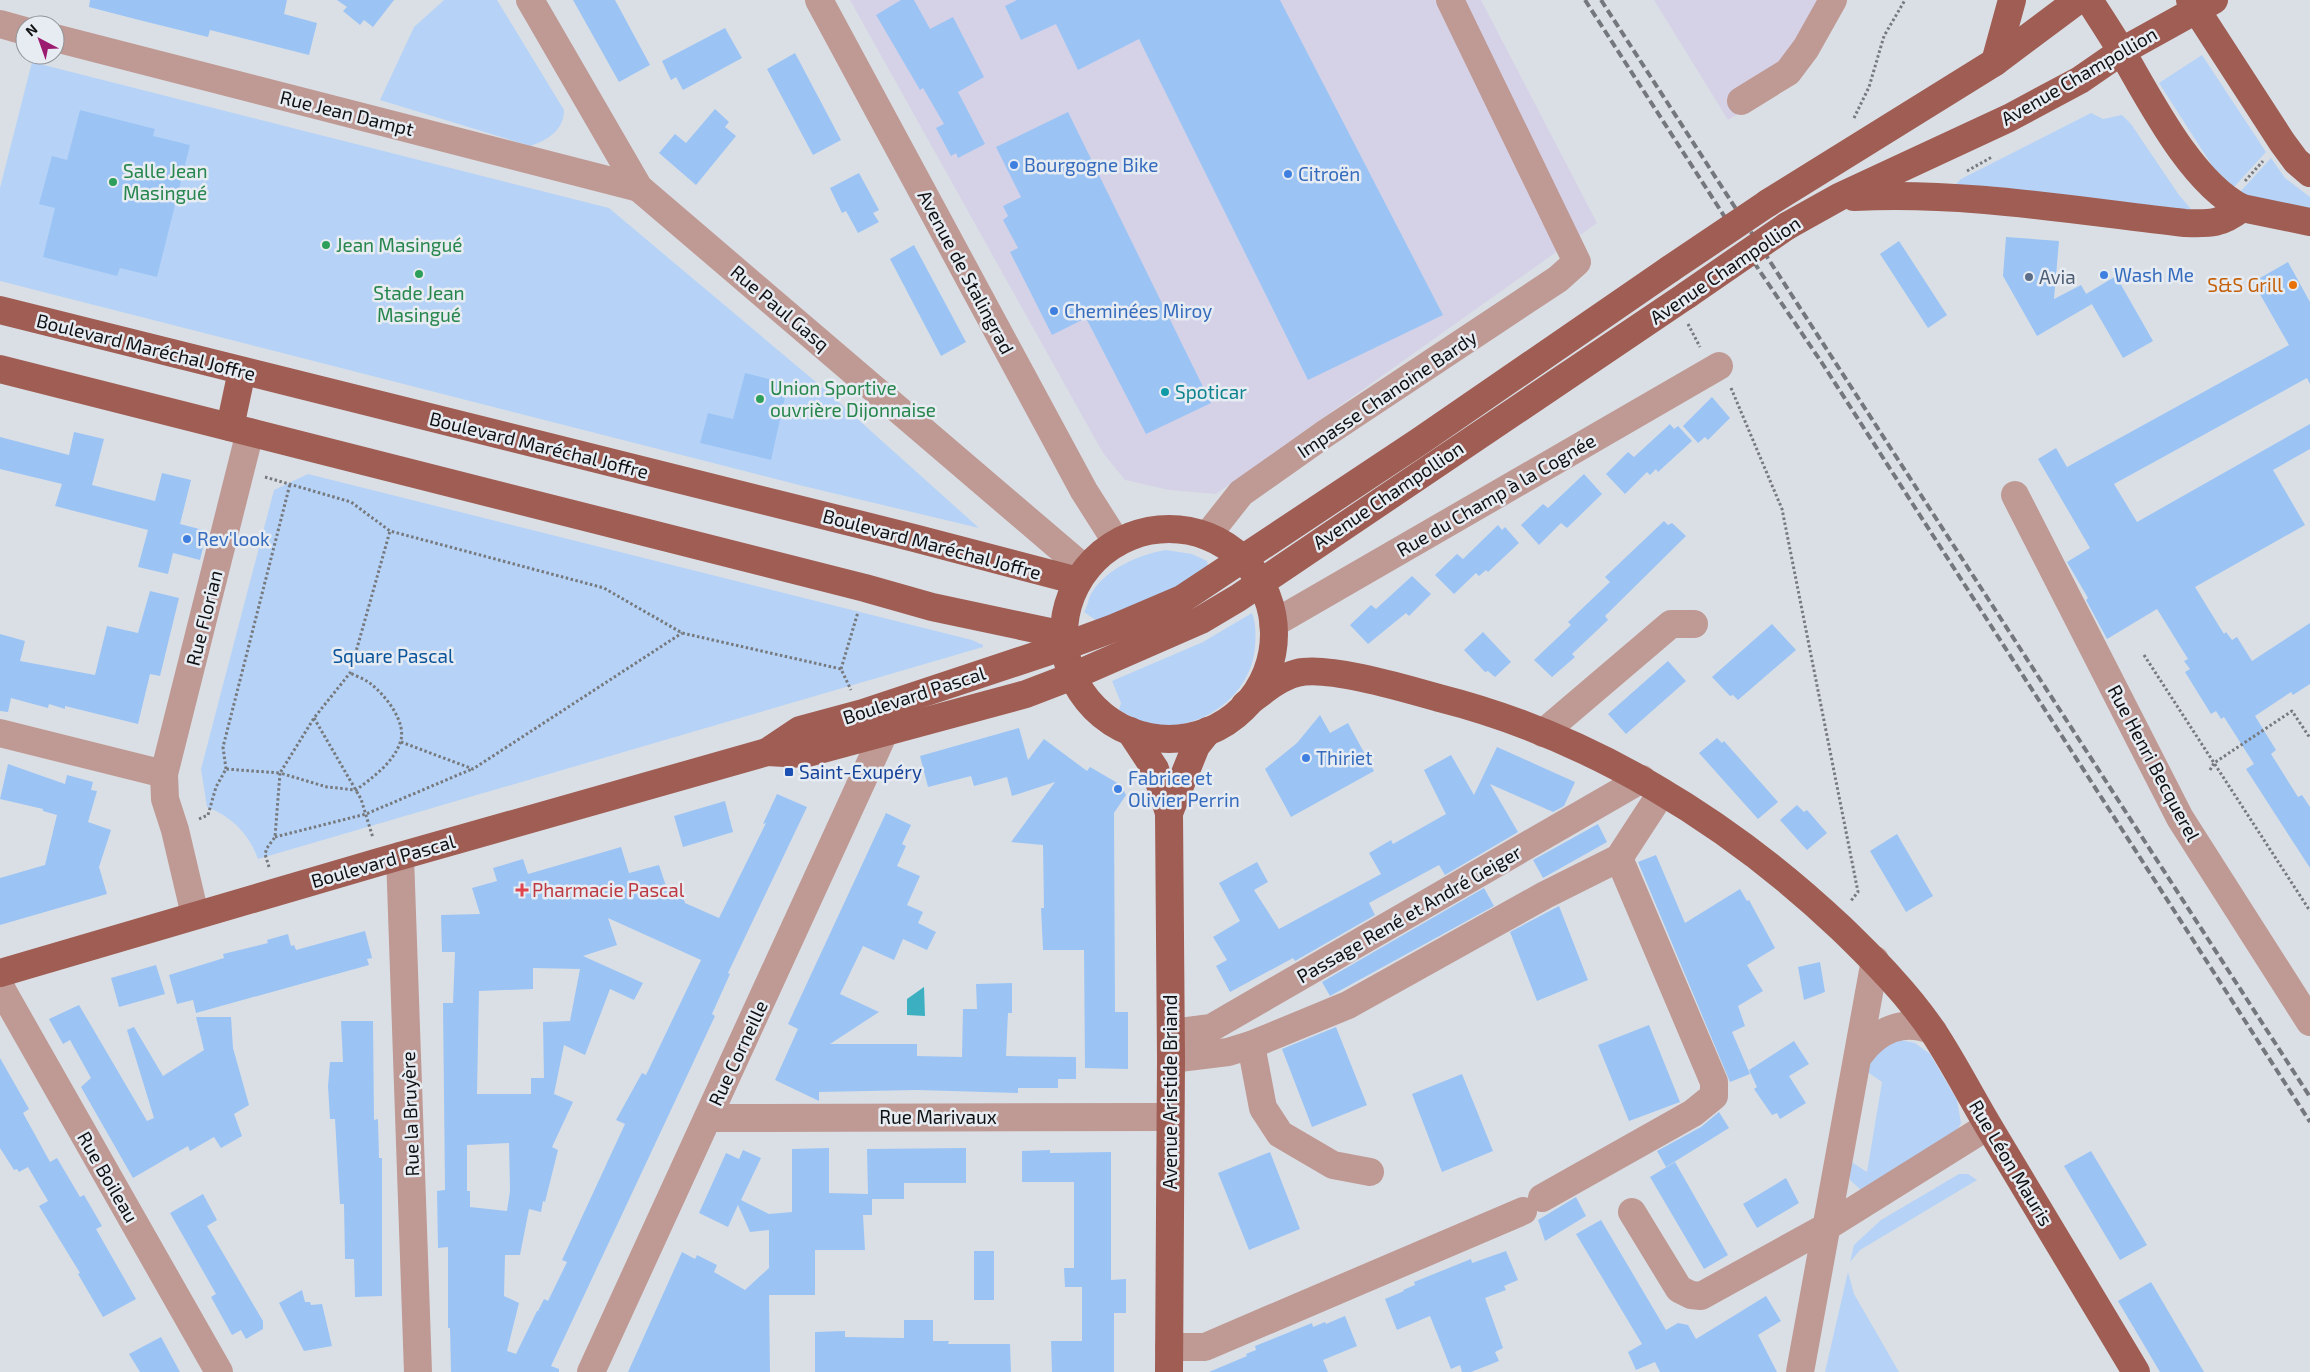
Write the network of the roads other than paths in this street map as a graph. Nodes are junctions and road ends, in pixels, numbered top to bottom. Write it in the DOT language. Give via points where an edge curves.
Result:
graph roads {
  1 [pos="530,0"];
  2 [pos="819,0"];
  3 [pos="1450,0"];
  4 [pos="1833,0"];
  5 [pos="2012,0"];
  6 [pos="2078,0"];
  7 [pos="2089,0"];
  8 [pos="2200,3"];
  9 [pos="0,24"];
  10 [pos="15,28"];
  11 [pos="65,41"];
  12 [pos="2122,51"];
  13 [pos="1995,62"];
  14 [pos="1741,100"];
  15 [pos="2310,172"];
  16 [pos="639,188"];
  17 [pos="1839,198"];
  18 [pos="2235,203"];
  19 [pos="2310,222"];
  20 [pos="0,310"];
  21 [pos="1719,366"];
  22 [pos="0,369"];
  23 [pos="242,371"];
  24 [pos="240,430"];
  25 [pos="2014,495"];
  26 [pos="1207,536"];
  27 [pos="1117,543"];
  28 [pos="1243,560"];
  29 [pos="1082,576"];
  30 [pos="1260,582"];
  31 [pos="1694,624"];
  32 [pos="1273,628"];
  33 [pos="1064,640"];
  34 [pos="1319,671"];
  35 [pos="1072,676"];
  36 [pos="1246,705"];
  37 [pos="1130,731"];
  38 [pos="1208,731"];
  39 [pos="0,733"];
  40 [pos="884,733"];
  41 [pos="1543,733"];
  42 [pos="767,752"];
  43 [pos="164,774"];
  44 [pos="1652,786"];
  45 [pos="1169,813"];
  46 [pos="1619,858"];
  47 [pos="390,859"];
  48 [pos="196,915"];
  49 [pos="1876,960"];
  50 [pos="0,973"];
  51 [pos="0,981"];
  52 [pos="2310,1022"];
  53 [pos="1933,1031"];
  54 [pos="1250,1045"];
  55 [pos="1171,1046"];
  56 [pos="1860,1054"];
  57 [pos="1169,1117"];
  58 [pos="708,1118"];
  59 [pos="1988,1126"];
  60 [pos="1370,1172"];
  61 [pos="1632,1212"];
  62 [pos="1828,1226"];
  63 [pos="1169,1359"];
  64 [pos="219,1372"];
  65 [pos="418,1372"];
  66 [pos="591,1372"];
  67 [pos="1800,1372"];
  68 [pos="2136,1372"];
  1 -- 16 [label="street, Rue Paul Gasq"];
  2 -- 27 [label="street, Avenue de Stalingrad" via="1084,491"];
  3 -- 26 [label="street, Impasse Chanoine Bardy" via="1577,262 1558,279 1241,493"];
  4 -- 14 [label="street" via="1806,48 1788,72"];
  5 -- 13 [label="main road"];
  6 -- 13 [label="main road, Avenue Champollion"];
  7 -- 12 [label="main road"];
  8 -- 12 [label="main road, Avenue Champollion"];
  8 -- 15 [label="main road" via="2282,142 2296,162"];
  9 -- 10 [label="street"];
  11 -- 16 [label="street, Rue Jean Dampt"];
  12 -- 17 [label="main road, Avenue Champollion" via="2080,80 2009,118"];
  12 -- 18 [label="main road" via="2161,118 2196,167"];
  13 -- 28 [label="main road, Avenue Champollion, bridge" via="1768,203"];
  16 -- 29 [label="street, Rue Paul Gasq"];
  17 -- 18 [label="main road" via="1889,194 1949,197 2185,224 2221,222"];
  17 -- 30 [label="main road, Avenue Champollion, bridge" via="1787,226"];
  18 -- 19 [label="main road"];
  20 -- 23 [label="main road, Boulevard Maréchal Joffre"];
  21 -- 32 [label="street, Rue du Champ à la Cognée"];
  22 -- 24 [label="main road"];
  23 -- 24 [label="main road"];
  23 -- 29 [label="main road, Boulevard Maréchal Joffre" via="914,538"];
  24 -- 33 [label="main road"];
  24 -- 43 [label="street, Rue Florian" via="241,470"];
  25 -- 52 [label="street, Rue Henri Becquerel" via="2180,818"];
  26 -- 27 [label="main road" via="1178,530 1156,530"];
  26 -- 28 [label="main road"];
  27 -- 29 [label="main road" via="1099,556"];
  28 -- 30 [label="main road"];
  28 -- 33 [label="main road, Avenue Champollion" via="1182,599 1114,628"];
  29 -- 33 [label="main road" via="1069,602"];
  30 -- 32 [label="main road" via="1270,604"];
  30 -- 35 [label="main road, Avenue Champollion" via="1201,620"];
  31 -- 41 [label="street" via="1671,624"];
  32 -- 34 [label="main road" via="1295,656"];
  32 -- 36 [label="main road" via="1265,676"];
  33 -- 35 [label="main road"];
  33 -- 42 [label="main road, Boulevard Pascal" via="862,714 800,730"];
  34 -- 36 [label="main road" via="1298,673 1283,679"];
  34 -- 41 [label="main road, Rue Léon Mauris" via="1464,704"];
  35 -- 37 [label="main road" via="1095,709"];
  35 -- 40 [label="main road, Boulevard Pascal" via="1026,694"];
  36 -- 38 [label="main road"];
  37 -- 38 [label="main road" via="1162,739"];
  37 -- 45 [label="main road, Avenue Aristide Briand" via="1155,769"];
  38 -- 45 [label="main road, Avenue Aristide Briand" via="1196,746"];
  39 -- 43 [label="street"];
  40 -- 42 [label="main road, Boulevard Pascal" via="804,754"];
  40 -- 58 [label="street, Rue Corneille"];
  41 -- 44 [label="main road, Rue Léon Mauris" via="1588,752"];
  42 -- 47 [label="main road, Boulevard Pascal"];
  43 -- 48 [label="street, Rue Florian" via="165,799 176,830"];
  44 -- 46 [label="street"];
  44 -- 49 [label="main road, Rue Léon Mauris" via="1799,889"];
  44 -- 55 [label="street, Passage René et André Geiger" via="1210,1028"];
  45 -- 55 [label="main road, Avenue Aristide Briand"];
  46 -- 54 [label="street" via="1545,895 1348,1005"];
  46 -- 63 [label="street" via="1714,1082 1714,1096 1693,1113 1533,1204 1205,1347"];
  47 -- 48 [label="main road, Boulevard Pascal"];
  47 -- 65 [label="street, Rue la Bruyère"];
  48 -- 50 [label="main road, Boulevard Pascal"];
  49 -- 53 [label="main road, Rue Léon Mauris"];
  49 -- 56 [label="street"];
  51 -- 64 [label="street, Rue Boileau" via="2,990"];
  53 -- 56 [label="street" via="1918,1026 1894,1028 1876,1036"];
  53 -- 59 [label="main road, Rue Léon Mauris"];
  54 -- 55 [label="street" via="1228,1052"];
  54 -- 60 [label="street" via="1263,1108 1280,1134 1333,1165"];
  55 -- 57 [label="main road, Avenue Aristide Briand"];
  56 -- 62 [label="street"];
  57 -- 58 [label="street, Rue Marivaux"];
  57 -- 63 [label="main road, Avenue Aristide Briand"];
  58 -- 66 [label="street, Rue Corneille"];
  59 -- 62 [label="street"];
  59 -- 68 [label="main road, Rue Léon Mauris"];
  61 -- 62 [label="street" via="1675,1283 1684,1293 1701,1296"];
  62 -- 67 [label="street"];
}
